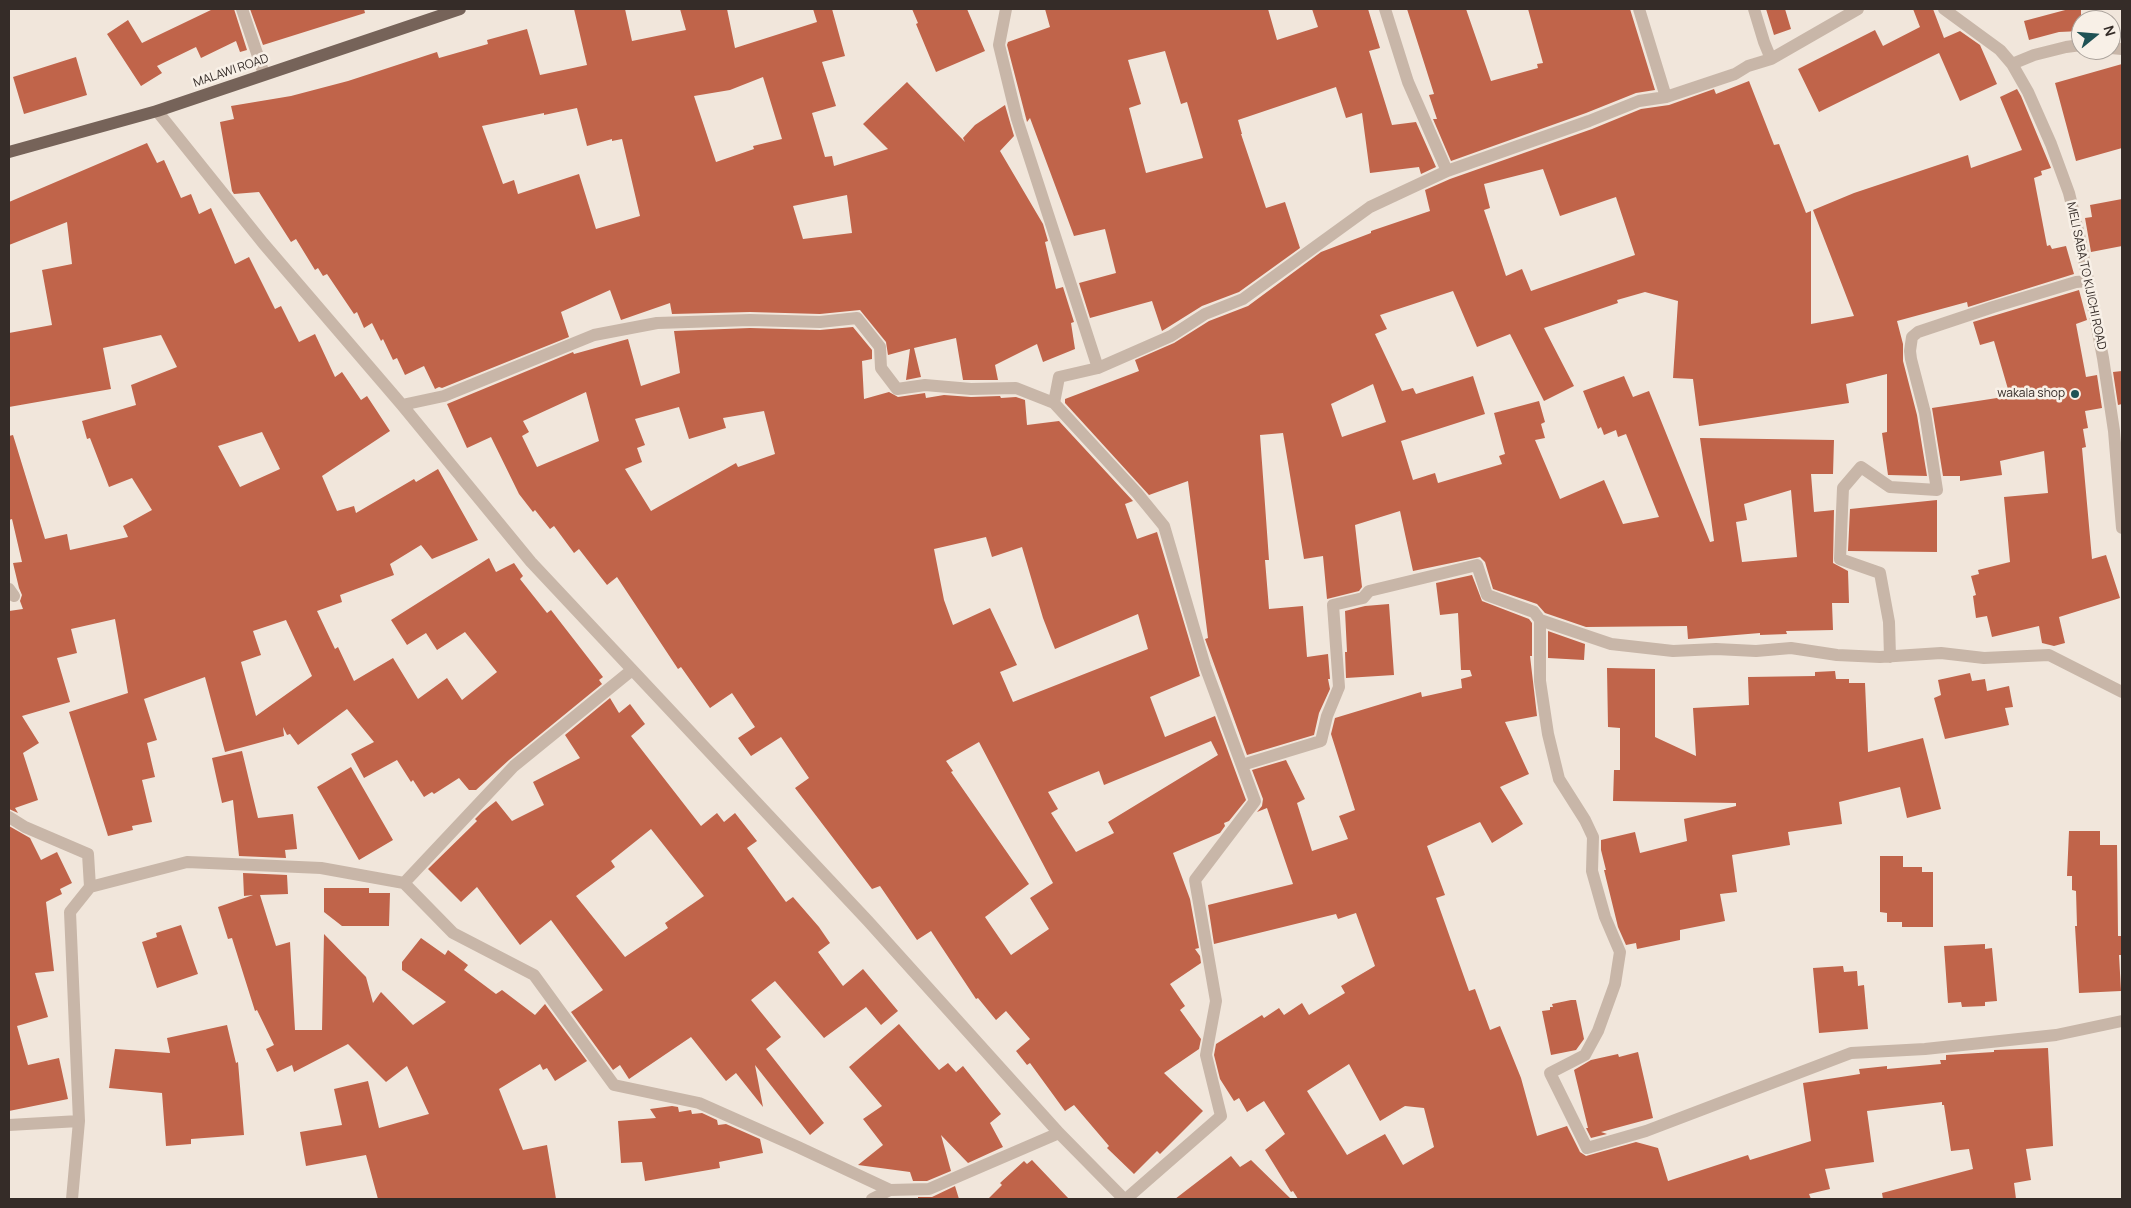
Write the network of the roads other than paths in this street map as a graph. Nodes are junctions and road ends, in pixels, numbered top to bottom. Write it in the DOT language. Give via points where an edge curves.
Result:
graph roads {
  1 [pos="242,9"];
  2 [pos="460,9"];
  3 [pos="1006,9"];
  4 [pos="1384,9"];
  5 [pos="1639,9"];
  6 [pos="1754,9"];
  7 [pos="1858,9"];
  8 [pos="1944,9"];
  9 [pos="2071,46"];
  10 [pos="1771,59"];
  11 [pos="2012,64"];
  12 [pos="264,74"];
  13 [pos="1666,97"];
  14 [pos="157,111"];
  15 [pos="9,152"];
  16 [pos="1446,171"];
  17 [pos="2088,281"];
  18 [pos="1098,368"];
  19 [pos="1054,403"];
  20 [pos="402,405"];
  21 [pos="2118,433"];
  22 [pos="2122,528"];
  23 [pos="1540,620"];
  24 [pos="1890,656"];
  25 [pos="632,670"];
  26 [pos="2122,692"];
  27 [pos="1242,765"];
  28 [pos="9,817"];
  29 [pos="404,883"];
  30 [pos="90,887"];
  31 [pos="2122,1021"];
  32 [pos="79,1121"];
  33 [pos="9,1124"];
  34 [pos="1059,1133"];
  35 [pos="890,1190"];
  36 [pos="72,1199"];
  37 [pos="872,1199"];
  38 [pos="1125,1199"];
  1 -- 12 [label="street"];
  2 -- 12 [label="main road, MALAWI ROAD"];
  3 -- 18 [label="street" via="998,45 1017,119"];
  4 -- 16 [label="street" via="1408,82"];
  5 -- 13 [label="street"];
  6 -- 10 [label="street"];
  7 -- 10 [label="street"];
  8 -- 11 [label="street, MELI SABA TO KIJICHI ROAD" via="2000,50"];
  9 -- 11 [label="street"];
  10 -- 13 [label="street"];
  11 -- 17 [label="street, MELI SABA TO KIJICHI ROAD" via="2028,92 2069,193"];
  12 -- 14 [label="main road, MALAWI ROAD"];
  13 -- 16 [label="street" via="1639,101"];
  14 -- 15 [label="main road, MALAWI ROAD"];
  14 -- 20 [label="street" via="263,243"];
  16 -- 18 [label="street" via="1370,207 1244,299 1205,314 1170,336"];
  17 -- 21 [label="street, MELI SABA TO KIJICHI ROAD"];
  17 -- 24 [label="street" via="1993,307 1918,332 1912,337 1911,359 1925,413 1937,490 1890,487 1861,468 1843,488 1840,559 1880,573 1889,622"];
  18 -- 19 [label="street" via="1059,376"];
  19 -- 20 [label="street" via="1016,388 925,385 897,389 881,368 880,347 857,318 820,322 657,323 594,335 444,396"];
  19 -- 27 [label="street" via="1164,526 1205,666"];
  20 -- 25 [label="street" via="531,562"];
  21 -- 22 [label="street, MELI SABA TO KIJICHI ROAD"];
  23 -- 24 [label="street" via="1611,644 1673,651 1791,648 1837,656"];
  23 -- 27 [label="street" via="1534,612 1487,595 1477,565 1369,591 1363,598 1333,605 1339,687 1321,741"];
  23 -- 31 [label="street" via="1540,681 1548,734 1559,779 1586,820 1593,838 1592,871 1605,917 1620,952 1615,984 1598,1032 1585,1054 1550,1073 1586,1148 1646,1131 1851,1052 1924,1049 2056,1035"];
  24 -- 26 [label="street" via="1941,653 1984,658 2049,655"];
  25 -- 29 [label="street" via="514,766"];
  25 -- 34 [label="street" via="868,921"];
  27 -- 38 [label="street" via="1255,801 1195,880 1216,1001 1206,1055 1221,1116"];
  28 -- 30 [label="street" via="88,854"];
  29 -- 30 [label="street" via="321,868 187,862"];
  29 -- 35 [label="street" via="454,933 534,975 614,1085 699,1103"];
  30 -- 32 [label="street" via="70,912"];
  32 -- 33 [label="street"];
  32 -- 36 [label="street"];
  34 -- 35 [label="street" via="929,1189"];
  34 -- 38 [label="street"];
  35 -- 37 [label="street"];
}
